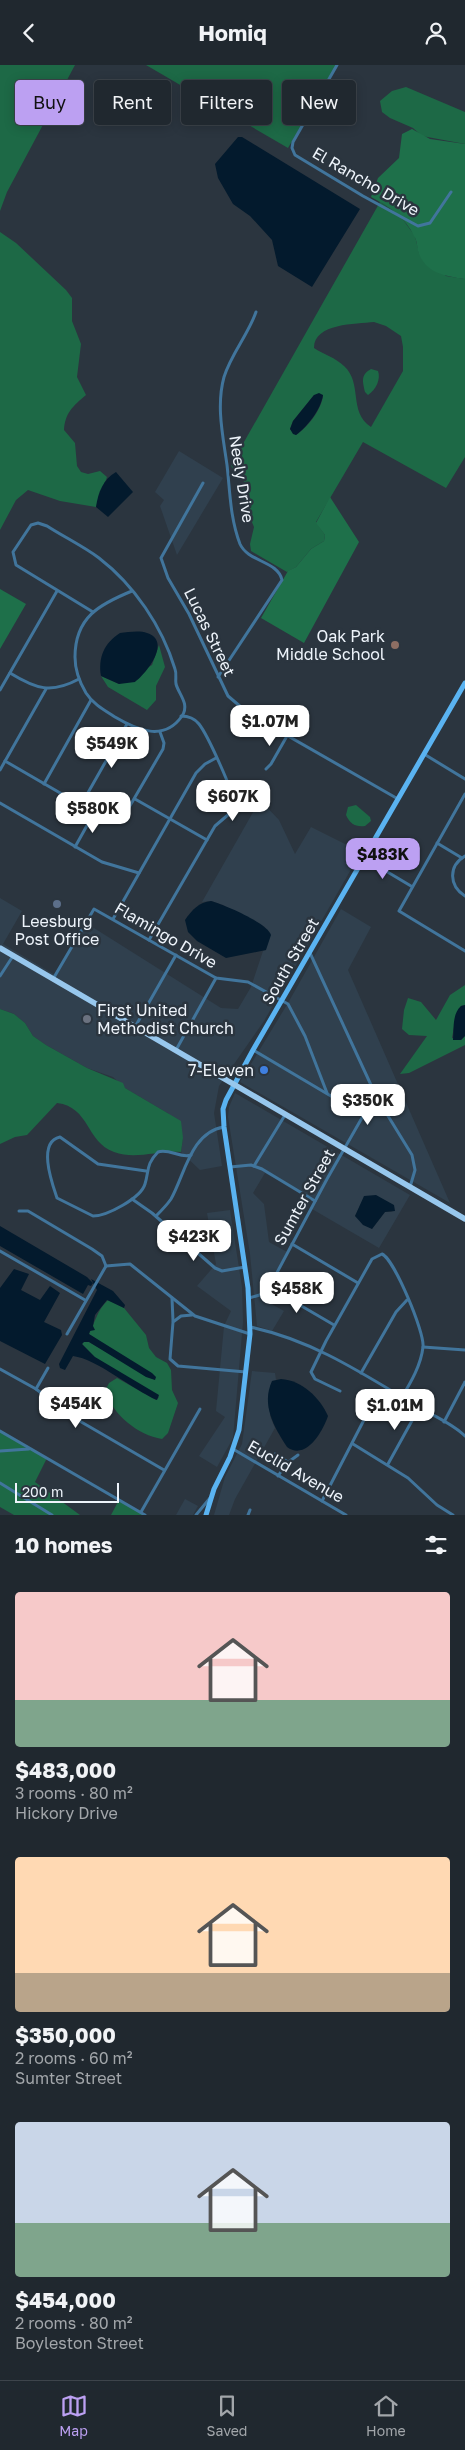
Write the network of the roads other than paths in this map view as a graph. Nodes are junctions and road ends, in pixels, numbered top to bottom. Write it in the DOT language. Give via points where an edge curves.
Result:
graph roads {
  1 [pos="337,65"];
  2 [pos="451,192"];
  3 [pos="256,312"];
  4 [pos="203,483"];
  5 [pos="57,591"];
  6 [pos="132,591"];
  7 [pos="93,612"];
  8 [pos="10,673"];
  9 [pos="218,678"];
  10 [pos="79,679"];
  11 [pos="465,683"];
  12 [pos="46,689"];
  13 [pos="0,690"];
  14 [pos="92,700"];
  15 [pos="181,716"];
  16 [pos="127,724"];
  17 [pos="160,731"];
  18 [pos="287,736"];
  19 [pos="424,754"];
  20 [pos="216,758"];
  21 [pos="5,761"];
  22 [pos="266,769"];
  23 [pos="0,770"];
  24 [pos="465,779"];
  25 [pos="44,784"];
  26 [pos="465,794"];
  27 [pos="135,799"];
  28 [pos="398,799"];
  29 [pos="0,803"];
  30 [pos="81,805"];
  31 [pos="94,813"];
  32 [pos="170,819"];
  33 [pos="207,840"];
  34 [pos="436,843"];
  35 [pos="75,847"];
  36 [pos="463,857"];
  37 [pos="364,858"];
  38 [pos="139,873"];
  39 [pos="411,886"];
  40 [pos="465,895"];
  41 [pos="113,919"];
  42 [pos="149,940"];
  43 [pos="0,948"];
  44 [pos="465,951"];
  45 [pos="310,952"];
  46 [pos="176,955"];
  47 [pos="13,956"];
  48 [pos="0,976"];
  49 [pos="216,978"];
  50 [pos="53,979"];
  51 [pos="282,1000"];
  52 [pos="135,1027"];
  53 [pos="175,1051"];
  54 [pos="253,1051"];
  55 [pos="234,1084"];
  56 [pos="327,1093"];
  57 [pos="376,1094"];
  58 [pos="285,1115"];
  59 [pos="363,1115"];
  60 [pos="224,1127"];
  61 [pos="345,1149"];
  62 [pos="191,1155"];
  63 [pos="254,1166"];
  64 [pos="230,1167"];
  65 [pos="146,1171"];
  66 [pos="410,1187"];
  67 [pos="132,1199"];
  68 [pos="315,1201"];
  69 [pos="19,1211"];
  70 [pos="156,1216"];
  71 [pos="465,1219"];
  72 [pos="292,1244"];
  73 [pos="0,1251"];
  74 [pos="106,1266"];
  75 [pos="245,1267"];
  76 [pos="358,1283"];
  77 [pos="269,1287"];
  78 [pos="172,1298"];
  79 [pos="249,1298"];
  80 [pos="86,1300"];
  81 [pos="407,1300"];
  82 [pos="195,1316"];
  83 [pos="173,1322"];
  84 [pos="334,1325"];
  85 [pos="250,1327"];
  86 [pos="68,1334"];
  87 [pos="250,1335"];
  88 [pos="423,1347"];
  89 [pos="465,1350"];
  90 [pos="321,1351"];
  91 [pos="48,1368"];
  92 [pos="0,1369"];
  93 [pos="246,1372"];
  94 [pos="361,1373"];
  95 [pos="465,1382"];
  96 [pos="36,1389"];
  97 [pos="340,1391"];
  98 [pos="402,1397"];
  99 [pos="419,1407"];
  100 [pos="200,1409"];
  101 [pos="366,1415"];
  102 [pos="444,1422"];
  103 [pos="0,1431"];
  104 [pos="465,1436"];
  105 [pos="353,1444"];
  106 [pos="30,1449"];
  107 [pos="233,1449"];
  108 [pos="0,1451"];
  109 [pos="275,1454"];
  110 [pos="298,1455"];
  111 [pos="288,1462"];
  112 [pos="388,1464"];
  113 [pos="164,1470"];
  114 [pos="278,1476"];
  115 [pos="0,1483"];
  116 [pos="212,1495"];
  117 [pos="322,1501"];
  118 [pos="250,1510"];
  119 [pos="140,1512"];
  120 [pos="52,1515"];
  121 [pos="145,1515"];
  122 [pos="196,1515"];
  123 [pos="206,1515"];
  124 [pos="248,1515"];
  125 [pos="346,1515"];
  126 [pos="452,1515"];
  1 -- 2 [label="street, El Rancho Drive" via="293,142 295,155 418,226 430,223"];
  3 -- 9 [label="street, Neely Drive" via="224,379 222,434 229,497 241,545 249,555 279,572 282,580"];
  4 -- 9 [label="street, Lucas Street" via="161,558"];
  5 -- 6 [label="street" via="14,563 13,552 24,532 32,525 47,526 90,552 116,572"];
  5 -- 7 [label="street"];
  5 -- 8 [label="street"];
  6 -- 7 [label="street" via="110,599"];
  6 -- 15 [label="street" via="157,628 175,669 176,685 184,704"];
  7 -- 10 [label="street" via="76,645"];
  8 -- 12 [label="street"];
  8 -- 13 [label="street"];
  9 -- 18 [label="street, Lucas Street" via="236,705"];
  10 -- 12 [label="street"];
  10 -- 14 [label="street"];
  11 -- 19 [label="main road, South Street"];
  12 -- 21 [label="street"];
  14 -- 16 [label="street"];
  14 -- 25 [label="street"];
  15 -- 17 [label="street" via="170,727"];
  15 -- 20 [label="street" via="199,724"];
  16 -- 17 [label="street" via="146,732"];
  16 -- 30 [label="street"];
  17 -- 27 [label="street" via="163,749"];
  18 -- 22 [label="street"];
  18 -- 28 [label="street, Lucas Street"];
  19 -- 24 [label="street"];
  19 -- 28 [label="main road, South Street"];
  20 -- 32 [label="street" via="196,773"];
  20 -- 33 [label="street" via="234,804"];
  21 -- 23 [label="street"];
  21 -- 25 [label="street"];
  25 -- 30 [label="street"];
  26 -- 34 [label="street"];
  27 -- 31 [label="street" via="124,816 117,819 109,820"];
  27 -- 32 [label="street"];
  28 -- 37 [label="main road, South Street"];
  29 -- 35 [label="street"];
  30 -- 31 [label="street"];
  31 -- 35 [label="street"];
  32 -- 33 [label="street"];
  32 -- 38 [label="street"];
  33 -- 42 [label="street"];
  34 -- 36 [label="street"];
  34 -- 39 [label="street"];
  35 -- 38 [label="street" via="102,862"];
  36 -- 40 [label="street" via="454,867 452,879 456,888"];
  37 -- 39 [label="street"];
  37 -- 45 [label="main road, South Street"];
  38 -- 41 [label="street"];
  39 -- 44 [label="street" via="400,906 400,913"];
  41 -- 42 [label="street, Flamingo Drive"];
  41 -- 50 [label="street, Flamingo Drive" via="94,909"];
  42 -- 46 [label="street, Flamingo Drive"];
  43 -- 47 [label="highway"];
  45 -- 51 [label="main road, South Street"];
  45 -- 57 [label="street"];
  46 -- 49 [label="street, Flamingo Drive"];
  46 -- 52 [label="street"];
  47 -- 48 [label="street"];
  47 -- 50 [label="highway"];
  49 -- 51 [label="street, Flamingo Drive" via="248,982"];
  49 -- 53 [label="street"];
  50 -- 52 [label="highway"];
  51 -- 54 [label="main road, South Street"];
  51 -- 56 [label="street" via="293,1009"];
  52 -- 53 [label="highway"];
  53 -- 55 [label="highway"];
  54 -- 55 [label="main road, South Street"];
  54 -- 56 [label="street"];
  55 -- 58 [label="highway"];
  55 -- 60 [label="main road, South Street" via="224,1104"];
  56 -- 59 [label="street"];
  57 -- 59 [label="street, Sumter Street"];
  57 -- 66 [label="street" via="413,1159 415,1176"];
  58 -- 61 [label="highway"];
  58 -- 63 [label="street"];
  59 -- 61 [label="street, Sumter Street"];
  60 -- 62 [label="street" via="209,1131"];
  60 -- 64 [label="main road, South Street"];
  61 -- 66 [label="highway"];
  61 -- 68 [label="street, Sumter Street"];
  62 -- 65 [label="street" via="186,1157 160,1151"];
  62 -- 70 [label="street" via="172,1198"];
  63 -- 64 [label="street"];
  63 -- 68 [label="street"];
  64 -- 75 [label="main road, South Street"];
  65 -- 67 [label="street" via="144,1187"];
  65 -- 67 [label="street" via="98,1164 60,1137 54,1139 48,1148 48,1163 58,1199 96,1216"];
  66 -- 71 [label="highway"];
  67 -- 70 [label="street"];
  68 -- 72 [label="street, Sumter Street"];
  69 -- 74 [label="street" via="28,1211 92,1249 102,1256"];
  70 -- 75 [label="street" via="213,1267 222,1271"];
  72 -- 76 [label="street"];
  72 -- 77 [label="street, Sumter Street"];
  73 -- 80 [label="street"];
  74 -- 78 [label="street" via="130,1264"];
  74 -- 80 [label="street"];
  75 -- 79 [label="main road, South Street"];
  76 -- 81 [label="street" via="372,1260 380,1254 387,1256"];
  76 -- 84 [label="street"];
  77 -- 79 [label="street" via="261,1295"];
  77 -- 84 [label="street"];
  78 -- 82 [label="street"];
  78 -- 83 [label="street"];
  79 -- 85 [label="main road, South Street"];
  80 -- 86 [label="street"];
  81 -- 88 [label="street" via="420,1327"];
  81 -- 94 [label="street"];
  82 -- 83 [label="street" via="184,1315"];
  82 -- 87 [label="street"];
  83 -- 93 [label="street" via="170,1359 175,1365"];
  84 -- 90 [label="street"];
  85 -- 87 [label="main road, South Street"];
  85 -- 90 [label="street" via="284,1335"];
  87 -- 93 [label="main road, South Street"];
  88 -- 89 [label="street"];
  88 -- 98 [label="street" via="414,1375"];
  90 -- 94 [label="street"];
  90 -- 97 [label="street" via="311,1372 312,1377"];
  91 -- 96 [label="street"];
  92 -- 96 [label="street"];
  93 -- 107 [label="main road, South Street" via="241,1421"];
  94 -- 98 [label="street"];
  95 -- 102 [label="street"];
  96 -- 113 [label="street" via="71,1415"];
  98 -- 99 [label="street"];
  99 -- 102 [label="street"];
  99 -- 112 [label="street"];
  100 -- 113 [label="street"];
  101 -- 105 [label="street"];
  102 -- 104 [label="street"];
  103 -- 106 [label="street"];
  105 -- 112 [label="street"];
  105 -- 117 [label="street"];
  106 -- 108 [label="street"];
  106 -- 119 [label="street"];
  107 -- 114 [label="street, Euclid Avenue"];
  107 -- 116 [label="main road, South Street"];
  109 -- 111 [label="street"];
  110 -- 111 [label="street"];
  111 -- 114 [label="street"];
  112 -- 126 [label="street"];
  113 -- 119 [label="street"];
  114 -- 117 [label="street, Euclid Avenue"];
  115 -- 120 [label="street"];
  116 -- 122 [label="street"];
  116 -- 123 [label="main road, South Street"];
  117 -- 125 [label="street, Euclid Avenue"];
  118 -- 124 [label="street"];
  119 -- 121 [label="street"];
}
